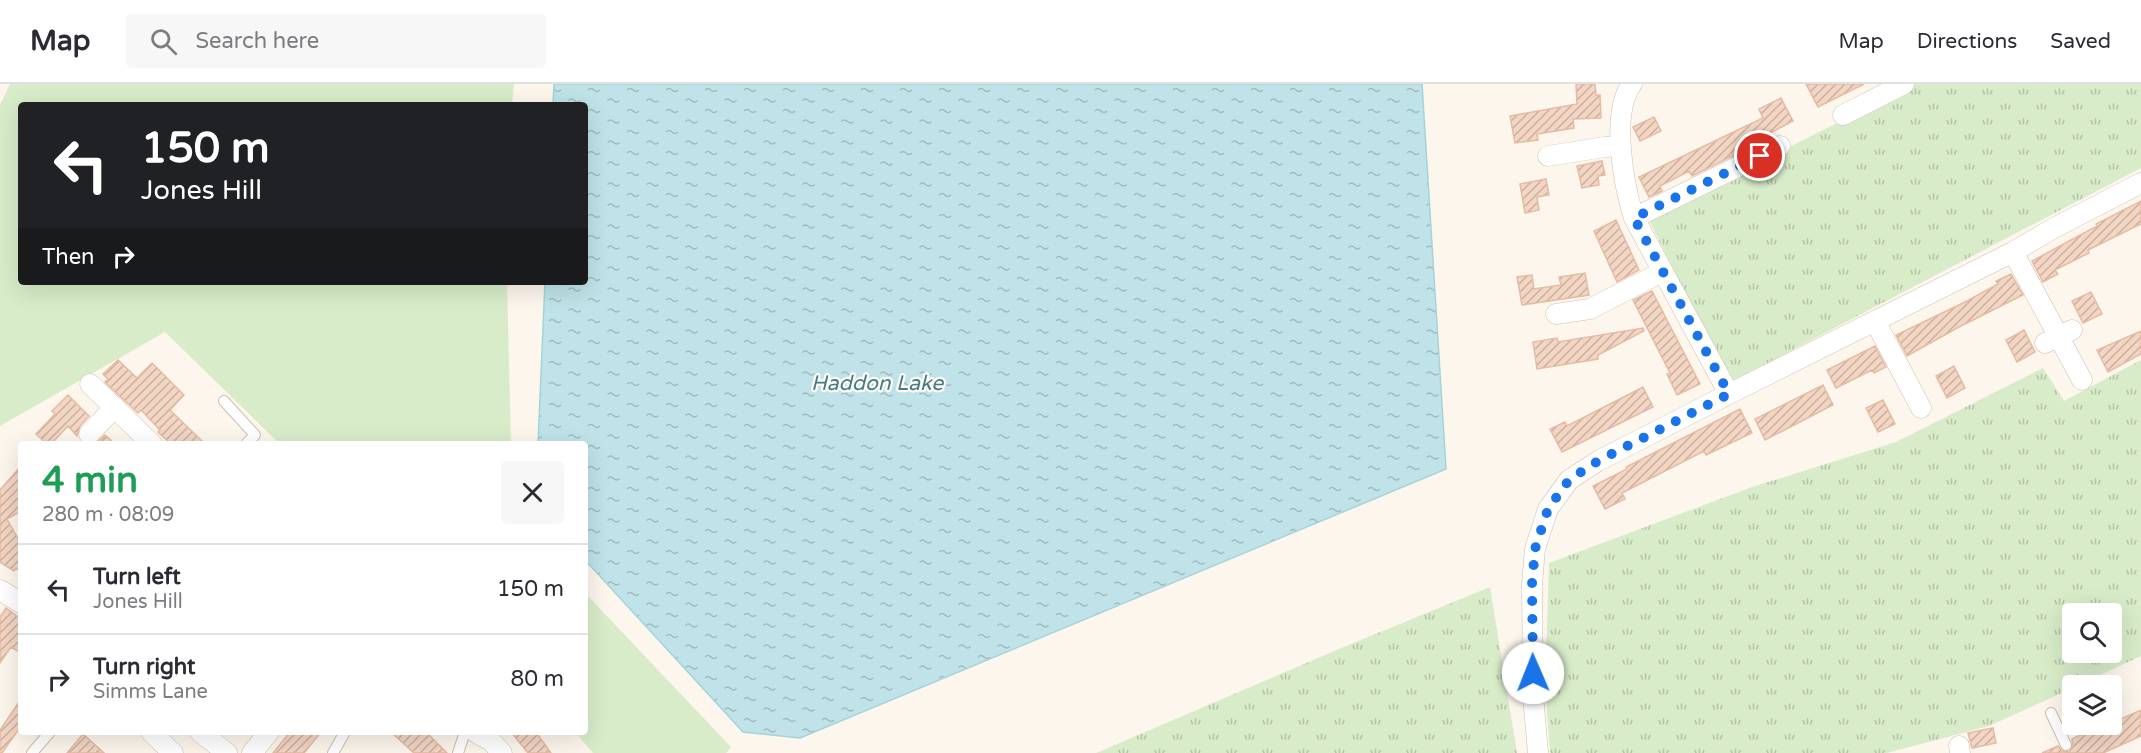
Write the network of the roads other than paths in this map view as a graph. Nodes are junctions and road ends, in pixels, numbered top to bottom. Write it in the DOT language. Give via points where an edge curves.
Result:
graph roads {
  1 [pos="1904,84"];
  2 [pos="1628,85"];
  3 [pos="1844,115"];
  4 [pos="1620,146"];
  5 [pos="1780,146"];
  6 [pos="1548,156"];
  7 [pos="2141,183"];
  8 [pos="1634,218"];
  9 [pos="2013,252"];
  10 [pos="1662,272"];
  11 [pos="1556,314"];
  12 [pos="1875,321"];
  13 [pos="2082,380"];
  14 [pos="90,384"];
  15 [pos="1729,394"];
  16 [pos="224,401"];
  17 [pos="115,407"];
  18 [pos="1920,409"];
  19 [pos="84,439"];
  20 [pos="149,441"];
  21 [pos="249,441"];
  22 [pos="0,590"];
  23 [pos="18,601"];
  24 [pos="2051,713"];
  25 [pos="47,735"];
  26 [pos="155,735"];
  27 [pos="195,735"];
  28 [pos="202,735"];
  29 [pos="267,735"];
  30 [pos="464,735"];
  31 [pos="480,735"];
  32 [pos="343,736"];
  33 [pos="2067,745"];
  34 [pos="32,753"];
  35 [pos="172,753"];
  36 [pos="178,753"];
  37 [pos="227,753"];
  38 [pos="252,753"];
  39 [pos="333,753"];
  40 [pos="458,753"];
  41 [pos="502,753"];
  42 [pos="1538,753"];
  1 -- 3 [label="street"];
  2 -- 4 [label="street"];
  4 -- 6 [label="street"];
  4 -- 8 [label="street"];
  5 -- 8 [label="street"];
  7 -- 9 [label="street"];
  8 -- 10 [label="street"];
  9 -- 12 [label="street"];
  9 -- 13 [label="street"];
  10 -- 11 [label="street" via="1590,309"];
  10 -- 15 [label="street"];
  12 -- 15 [label="street"];
  12 -- 18 [label="street"];
  14 -- 17 [label="street"];
  15 -- 42 [label="street" via="1598,461 1569,480 1548,509 1535,549 1532,584"];
  16 -- 21 [label="lane" via="255,435"];
  17 -- 19 [label="street"];
  17 -- 20 [label="street"];
  22 -- 23 [label="street"];
  24 -- 33 [label="lane"];
  25 -- 34 [label="lane"];
  26 -- 35 [label="street"];
  27 -- 36 [label="street"];
  28 -- 37 [label="street"];
  29 -- 38 [label="street"];
  30 -- 40 [label="lane"];
  31 -- 41 [label="street"];
  32 -- 39 [label="lane"];
}
